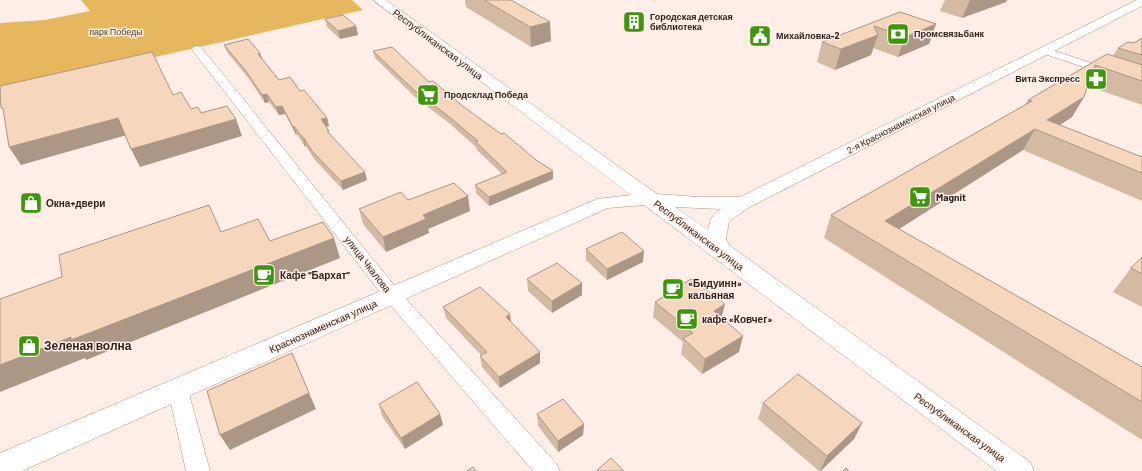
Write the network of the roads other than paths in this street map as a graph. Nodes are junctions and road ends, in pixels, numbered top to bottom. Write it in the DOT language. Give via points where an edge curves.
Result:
graph roads {
  1 [pos="379,0"];
  2 [pos="1142,2"];
  3 [pos="197,49"];
  4 [pos="1046,51"];
  5 [pos="1142,84"];
  6 [pos="611,170"];
  7 [pos="650,199"];
  8 [pos="604,203"];
  9 [pos="743,203"];
  10 [pos="722,252"];
  11 [pos="392,295"];
  12 [pos="178,390"];
  13 [pos="0,467"];
  14 [pos="198,471"];
  15 [pos="548,471"];
  16 [pos="1020,471"];
  1 -- 6 [label="street, Республиканская улица"];
  2 -- 4 [label="street, 2-я Краснознаменская улица"];
  3 -- 11 [label="street, улица Чкалова"];
  4 -- 5 [label="street"];
  4 -- 9 [label="street, 2-я Краснознаменская улица"];
  6 -- 7 [label="street, Республиканская улица"];
  6 -- 8 [label="street" via="611,188"];
  7 -- 8 [label="street, Краснознаменская улица"];
  7 -- 9 [label="street, 2-я Краснознаменская улица"];
  7 -- 10 [label="street, Республиканская улица"];
  8 -- 11 [label="street, Краснознаменская улица"];
  9 -- 10 [label="street" via="720,218 716,239"];
  10 -- 16 [label="street, Республиканская улица"];
  11 -- 12 [label="street, Краснознаменская улица"];
  11 -- 15 [label="street, улица Чкалова"];
  12 -- 13 [label="street, Краснознаменская улица"];
  12 -- 14 [label="street"];
}
